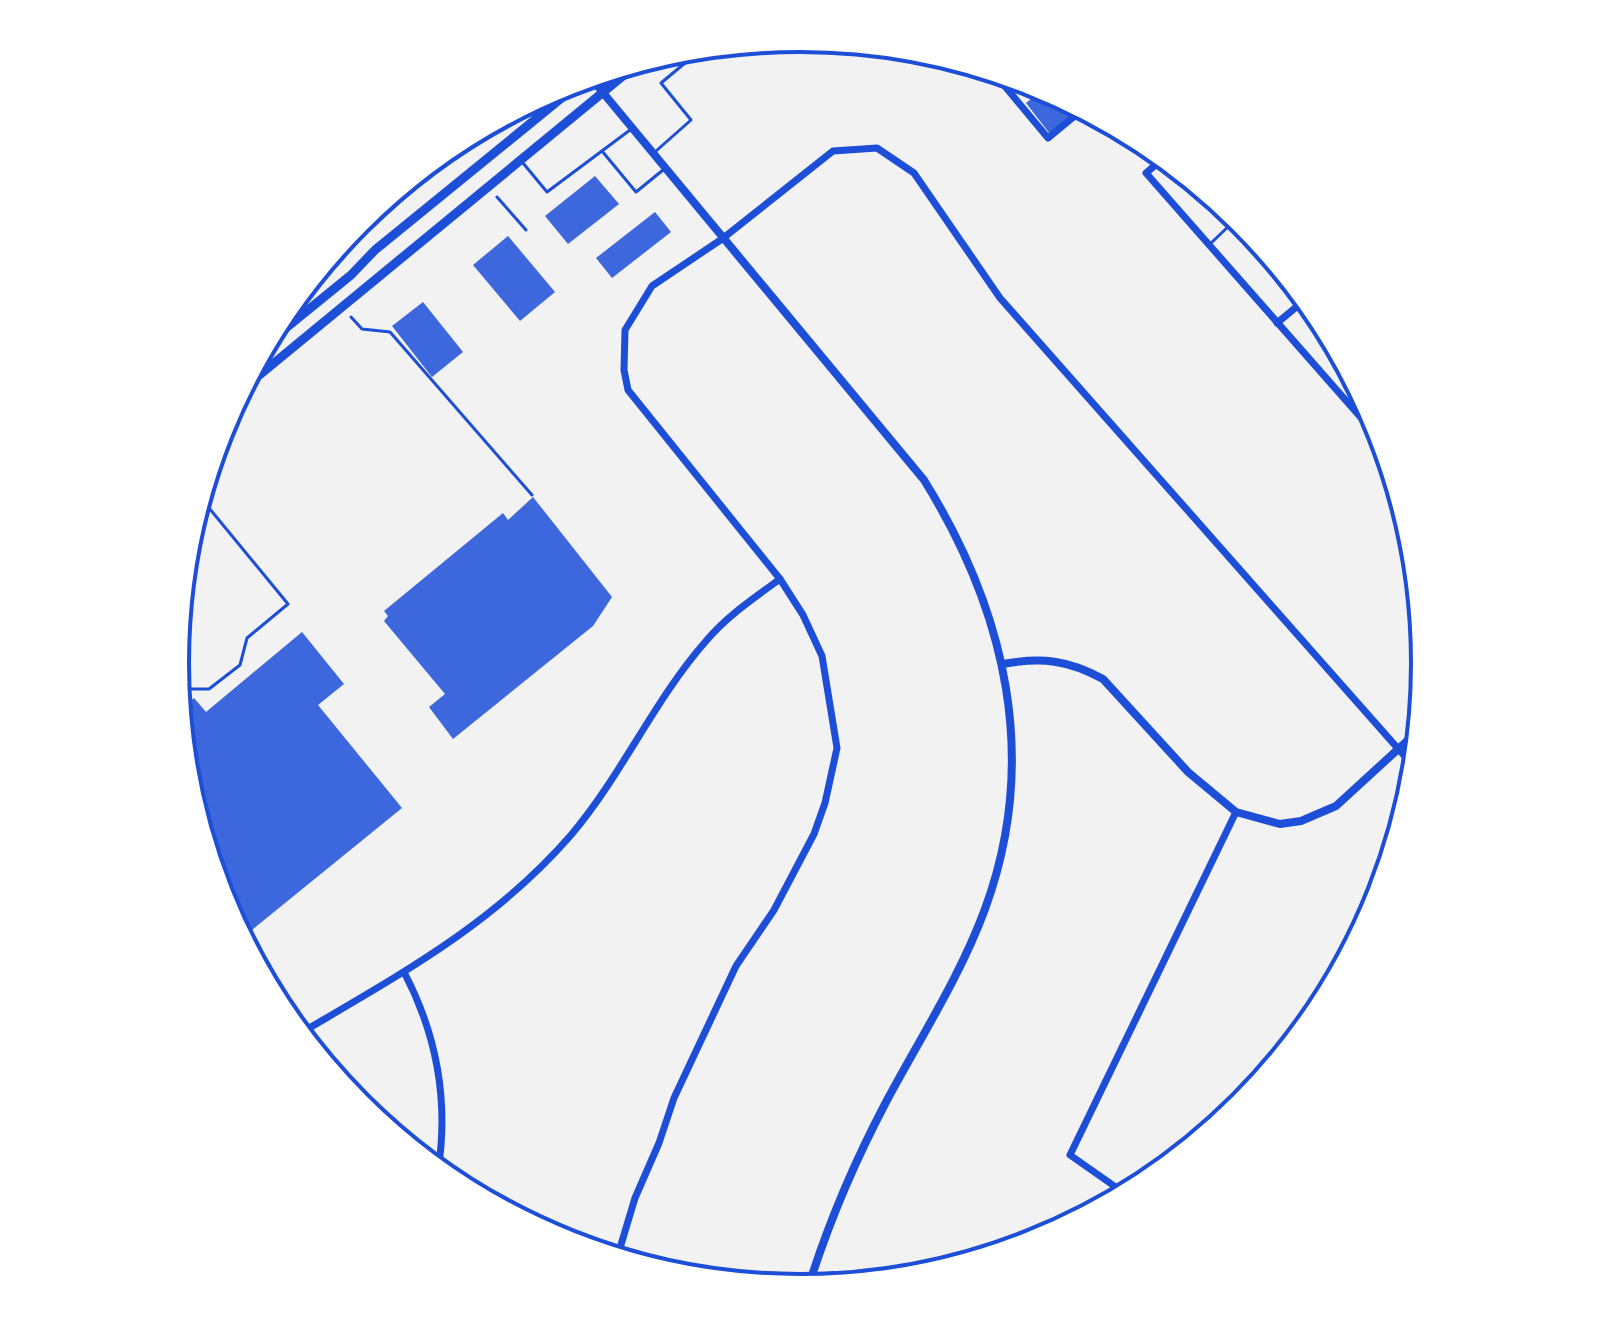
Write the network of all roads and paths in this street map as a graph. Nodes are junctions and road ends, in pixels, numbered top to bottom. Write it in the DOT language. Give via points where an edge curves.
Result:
graph roads {
  1 [pos="685,63"];
  2 [pos="619,80"];
  3 [pos="597,87"];
  4 [pos="1006,88"];
  5 [pos="603,93"];
  6 [pos="555,104"];
  7 [pos="1074,117"];
  8 [pos="632,128"];
  9 [pos="602,151"];
  10 [pos="653,154"];
  11 [pos="521,160"];
  12 [pos="1155,165"];
  13 [pos="665,169"];
  14 [pos="497,197"];
  15 [pos="1228,227"];
  16 [pos="526,230"];
  17 [pos="722,239"];
  18 [pos="1209,245"];
  19 [pos="1297,307"];
  20 [pos="351,317"];
  21 [pos="294,322"];
  22 [pos="1277,323"];
  23 [pos="264,372"];
  24 [pos="1359,416"];
  25 [pos="532,495"];
  26 [pos="209,508"];
  27 [pos="780,579"];
  28 [pos="1003,664"];
  29 [pos="190,689"];
  30 [pos="1407,742"];
  31 [pos="1399,750"];
  32 [pos="1405,756"];
  33 [pos="1236,812"];
  34 [pos="404,972"];
  35 [pos="309,1028"];
  36 [pos="440,1157"];
  37 [pos="1116,1187"];
  38 [pos="620,1248"];
  39 [pos="813,1275"];
  1 -- 10 [label="lane" via="661,83 691,120"];
  2 -- 5 [label="main road"];
  3 -- 5 [label="street"];
  4 -- 7 [label="street" via="1048,138"];
  5 -- 8 [label="street"];
  5 -- 11 [label="main road"];
  6 -- 21 [label="main road"];
  8 -- 9 [label="lane"];
  8 -- 10 [label="street"];
  9 -- 11 [label="lane" via="547,192"];
  9 -- 13 [label="lane" via="636,192"];
  10 -- 13 [label="street"];
  11 -- 23 [label="main road"];
  12 -- 18 [label="street" via="1146,173"];
  13 -- 17 [label="street"];
  14 -- 16 [label="path"];
  15 -- 18 [label="lane"];
  17 -- 27 [label="street" via="652,286 625,330 624,370 628,390"];
  17 -- 28 [label="street" via="924,480 970,562"];
  17 -- 31 [label="street" via="833,151 877,148 914,173 1000,298"];
  18 -- 22 [label="street"];
  19 -- 22 [label="street"];
  20 -- 25 [label="path" via="362,329 390,332"];
  22 -- 24 [label="street"];
  26 -- 29 [label="path" via="288,604 247,638 240,665 209,689"];
  27 -- 34 [label="street" via="707,640 608,785 551,857 468,932"];
  27 -- 38 [label="street" via="803,615 824,666 837,748 825,803 774,910 736,966 674,1098"];
  28 -- 33 [label="street" via="1047,659 1103,679 1188,772"];
  28 -- 39 [label="street" via="1013,729 1010,798 985,908 851,1171"];
  30 -- 31 [label="street"];
  31 -- 32 [label="street"];
  31 -- 33 [label="street" via="1322,813 1280,824"];
  33 -- 37 [label="street" via="1070,1155"];
  34 -- 35 [label="street"];
  34 -- 36 [label="street" via="428,1026 441,1085"];
}
